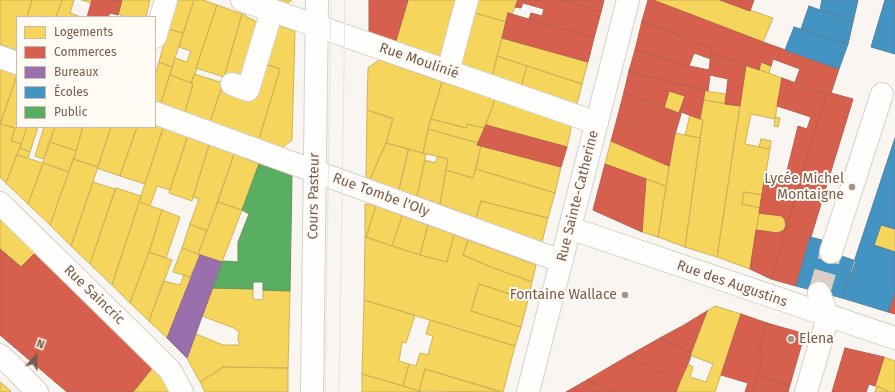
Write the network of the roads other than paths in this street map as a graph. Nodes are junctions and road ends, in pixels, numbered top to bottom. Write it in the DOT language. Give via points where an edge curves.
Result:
graph roads {
  1 [pos="166,0"];
  2 [pos="242,0"];
  3 [pos="317,0"];
  4 [pos="467,0"];
  5 [pos="628,0"];
  6 [pos="272,10"];
  7 [pos="317,26"];
  8 [pos="156,34"];
  9 [pos="0,57"];
  10 [pos="16,63"];
  11 [pos="448,71"];
  12 [pos="232,84"];
  13 [pos="882,94"];
  14 [pos="156,113"];
  15 [pos="597,123"];
  16 [pos="314,171"];
  17 [pos="0,203"];
  18 [pos="570,228"];
  19 [pos="830,252"];
  20 [pos="562,261"];
  21 [pos="819,293"];
  22 [pos="828,317"];
  23 [pos="895,338"];
  24 [pos="0,355"];
  25 [pos="37,392"];
  26 [pos="182,392"];
  27 [pos="312,392"];
  28 [pos="528,392"];
  29 [pos="806,392"];
  1 -- 8 [label="street"];
  2 -- 6 [label="street, Rue Moulinié"];
  3 -- 7 [label="street, Cours Pasteur"];
  4 -- 11 [label="street"];
  5 -- 15 [label="street, Rue Sainte-Catherine"];
  6 -- 7 [label="street, Rue Moulinié"];
  6 -- 12 [label="street" via="248,90"];
  7 -- 11 [label="street, Rue Moulinié"];
  7 -- 16 [label="street, Cours Pasteur"];
  9 -- 10 [label="street"];
  11 -- 15 [label="street, Rue Moulinié"];
  13 -- 19 [label="street"];
  14 -- 16 [label="street, Rue Tombe l'Oly"];
  15 -- 18 [label="street, Rue Sainte-Catherine"];
  16 -- 20 [label="street, Rue Tombe l'Oly"];
  16 -- 27 [label="street, Cours Pasteur"];
  17 -- 26 [label="street, Rue Saincric" via="170,370"];
  18 -- 20 [label="street, Rue Sainte-Catherine"];
  18 -- 22 [label="street, Rue des Augustins"];
  20 -- 28 [label="street, Rue Sainte-Catherine"];
  21 -- 22 [label="street"];
  22 -- 23 [label="street, Rue des Augustins"];
  22 -- 29 [label="street"];
  24 -- 25 [label="street"];
}
